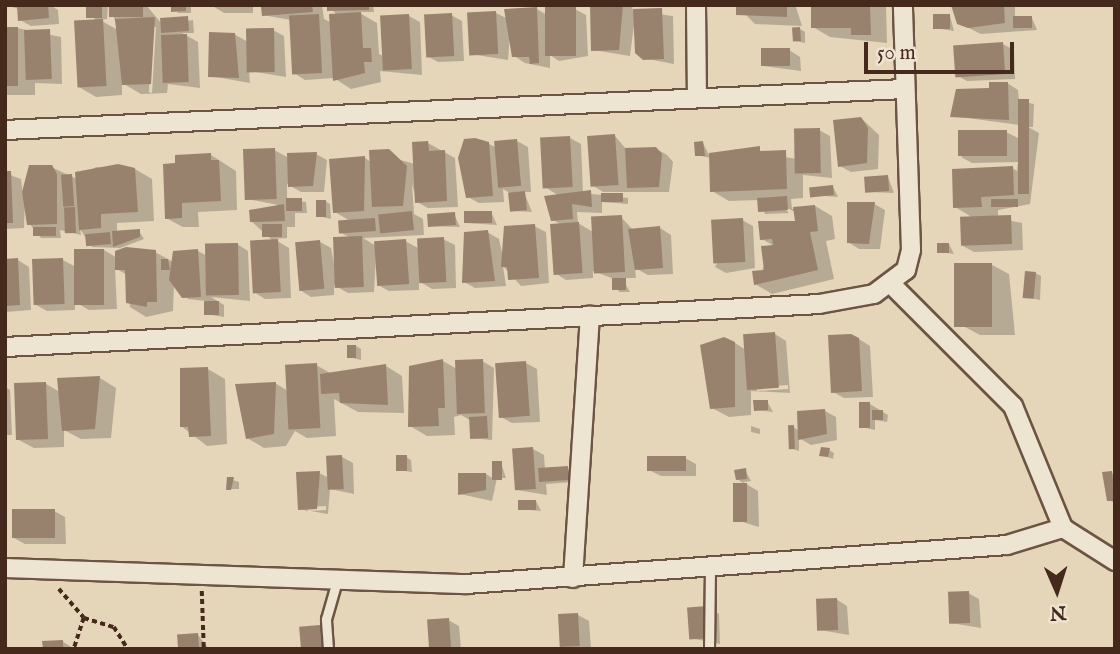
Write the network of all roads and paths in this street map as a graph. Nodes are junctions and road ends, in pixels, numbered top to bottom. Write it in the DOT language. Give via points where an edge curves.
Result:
graph roads {
  1 [pos="696,5"];
  2 [pos="903,5"];
  3 [pos="904,89"];
  4 [pos="698,96"];
  5 [pos="5,130"];
  6 [pos="892,285"];
  7 [pos="590,316"];
  8 [pos="5,346"];
  9 [pos="1062,528"];
  10 [pos="1115,561"];
  11 [pos="710,565"];
  12 [pos="5,568"];
  13 [pos="46,570"];
  14 [pos="202,577"];
  15 [pos="573,578"];
  16 [pos="337,581"];
  17 [pos="83,618"];
  18 [pos="74,649"];
  19 [pos="128,649"];
  20 [pos="204,649"];
  21 [pos="328,649"];
  22 [pos="709,649"];
  1 -- 4 [label="street"];
  2 -- 3 [label="street"];
  3 -- 4 [label="street"];
  3 -- 6 [label="street" via="911,250"];
  4 -- 5 [label="street"];
  6 -- 7 [label="street" via="819,304"];
  6 -- 9 [label="street" via="1013,406"];
  7 -- 8 [label="street"];
  7 -- 15 [label="street"];
  9 -- 10 [label="street"];
  9 -- 11 [label="street" via="1007,545"];
  11 -- 15 [label="street"];
  11 -- 22 [label="lane"];
  12 -- 13 [label="street"];
  13 -- 14 [label="street"];
  13 -- 17 [label="path"];
  14 -- 16 [label="street"];
  14 -- 20 [label="path"];
  15 -- 16 [label="street" via="466,584"];
  16 -- 21 [label="lane" via="326,619"];
  17 -- 18 [label="path"];
  17 -- 19 [label="path" via="114,627"];
}
